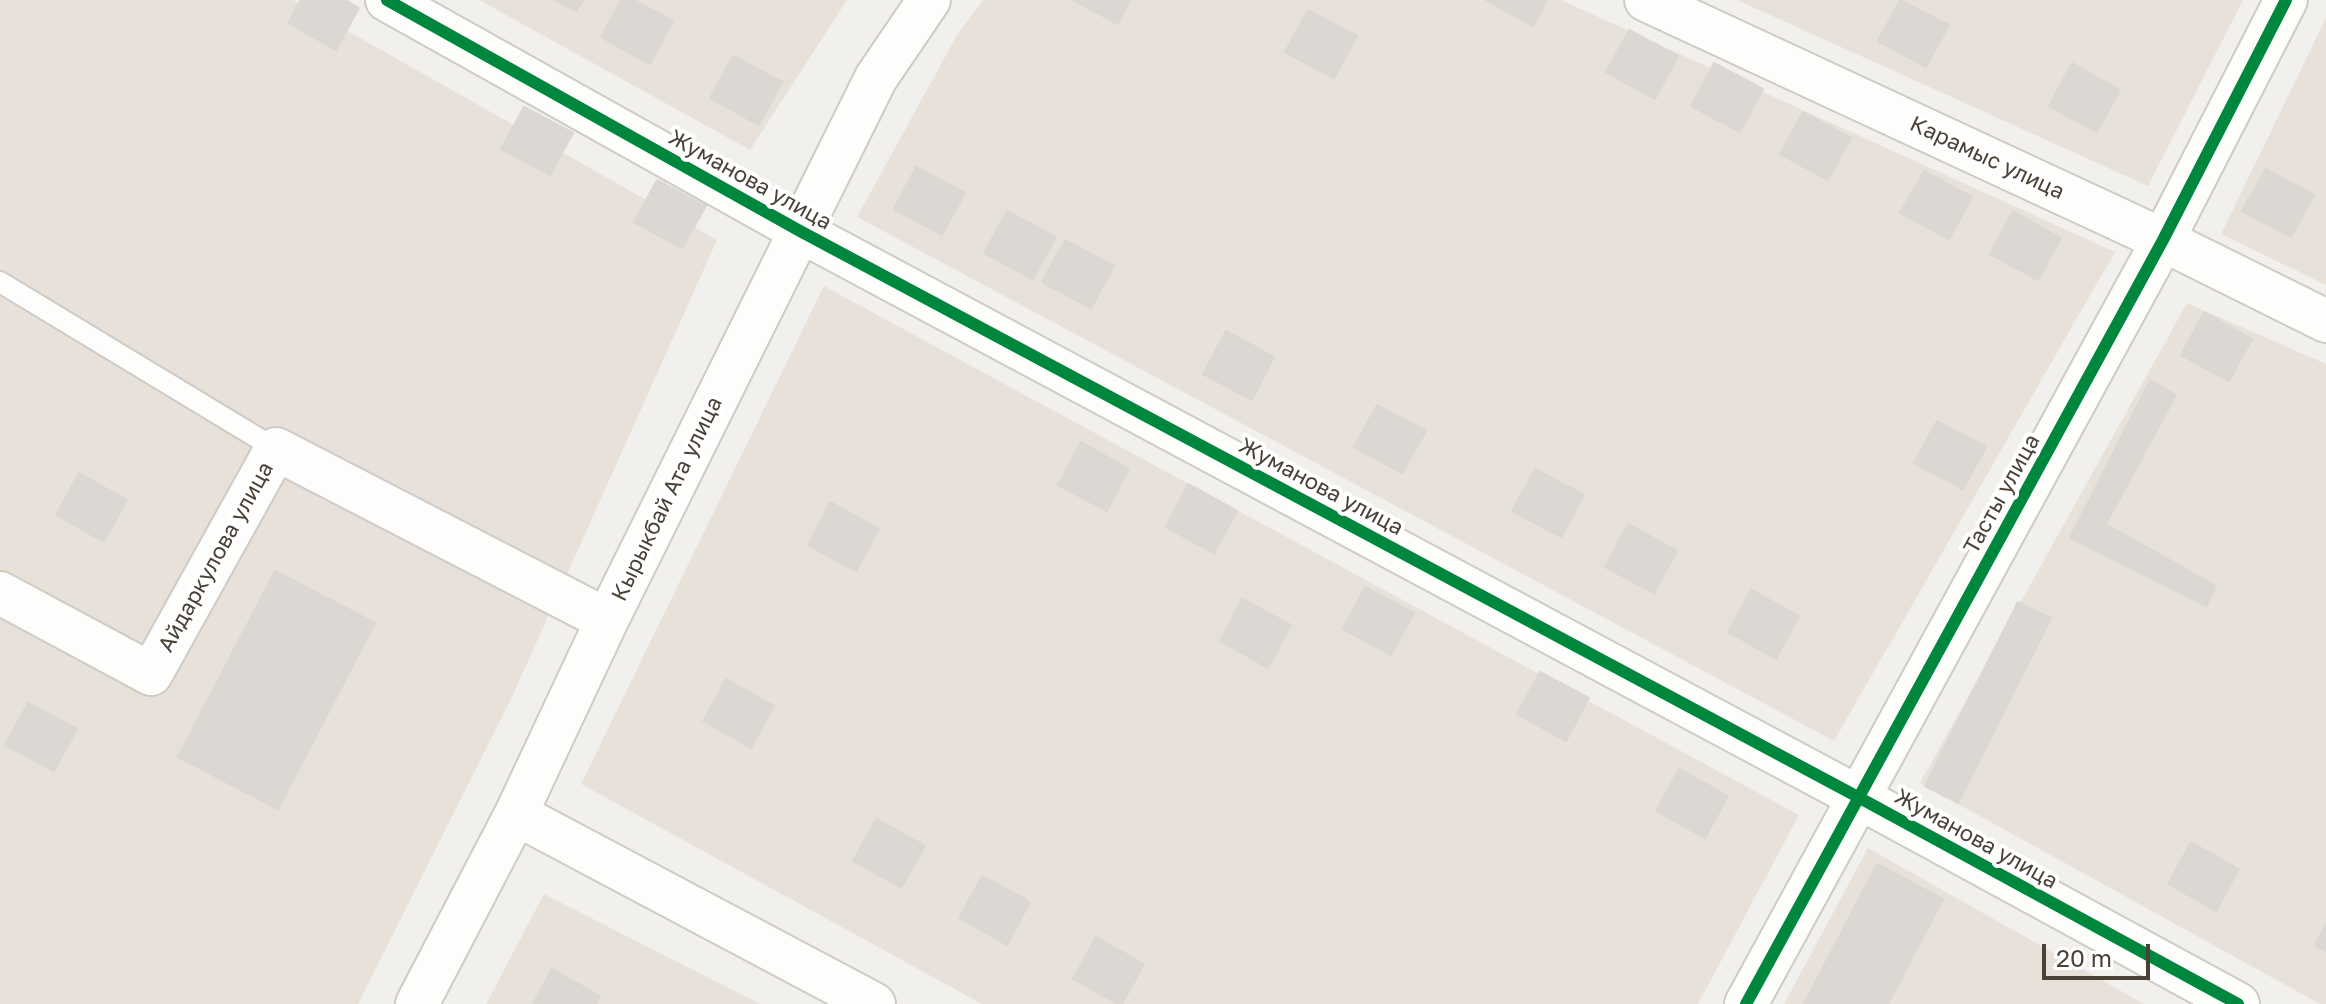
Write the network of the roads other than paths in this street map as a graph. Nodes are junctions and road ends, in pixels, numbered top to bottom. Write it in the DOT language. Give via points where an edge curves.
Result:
graph roads {
  1 [pos="387,0"];
  2 [pos="929,0"];
  3 [pos="1646,0"];
  4 [pos="2286,0"];
  5 [pos="800,231"];
  6 [pos="2163,240"];
  7 [pos="0,282"];
  8 [pos="2326,321"];
  9 [pos="276,449"];
  10 [pos="0,593"];
  11 [pos="607,620"];
  12 [pos="1858,797"];
  13 [pos="516,814"];
  14 [pos="417,1004"];
  15 [pos="874,1004"];
  16 [pos="1746,1004"];
  17 [pos="2238,1004"];
  1 -- 5 [label="street, Жуманова улица"];
  2 -- 5 [label="street, Кырыкбай Ата улица" via="876,78"];
  3 -- 6 [label="street, Карамыс улица"];
  4 -- 6 [label="street, Тасты улица"];
  5 -- 11 [label="street, Кырыкбай Ата улица"];
  5 -- 12 [label="street, Жуманова улица"];
  6 -- 8 [label="street, Карамыс улица"];
  6 -- 12 [label="street, Тасты улица"];
  7 -- 9 [label="lane"];
  9 -- 10 [label="street, Айдаркулова улица" via="151,674"];
  9 -- 11 [label="street, Айдаркулова улица"];
  11 -- 13 [label="street, Кырыкбай Ата улица"];
  12 -- 16 [label="street, Тасты улица"];
  12 -- 17 [label="street, Жуманова улица"];
  13 -- 14 [label="street, Кырыкбай Ата улица"];
  13 -- 15 [label="street"];
}
